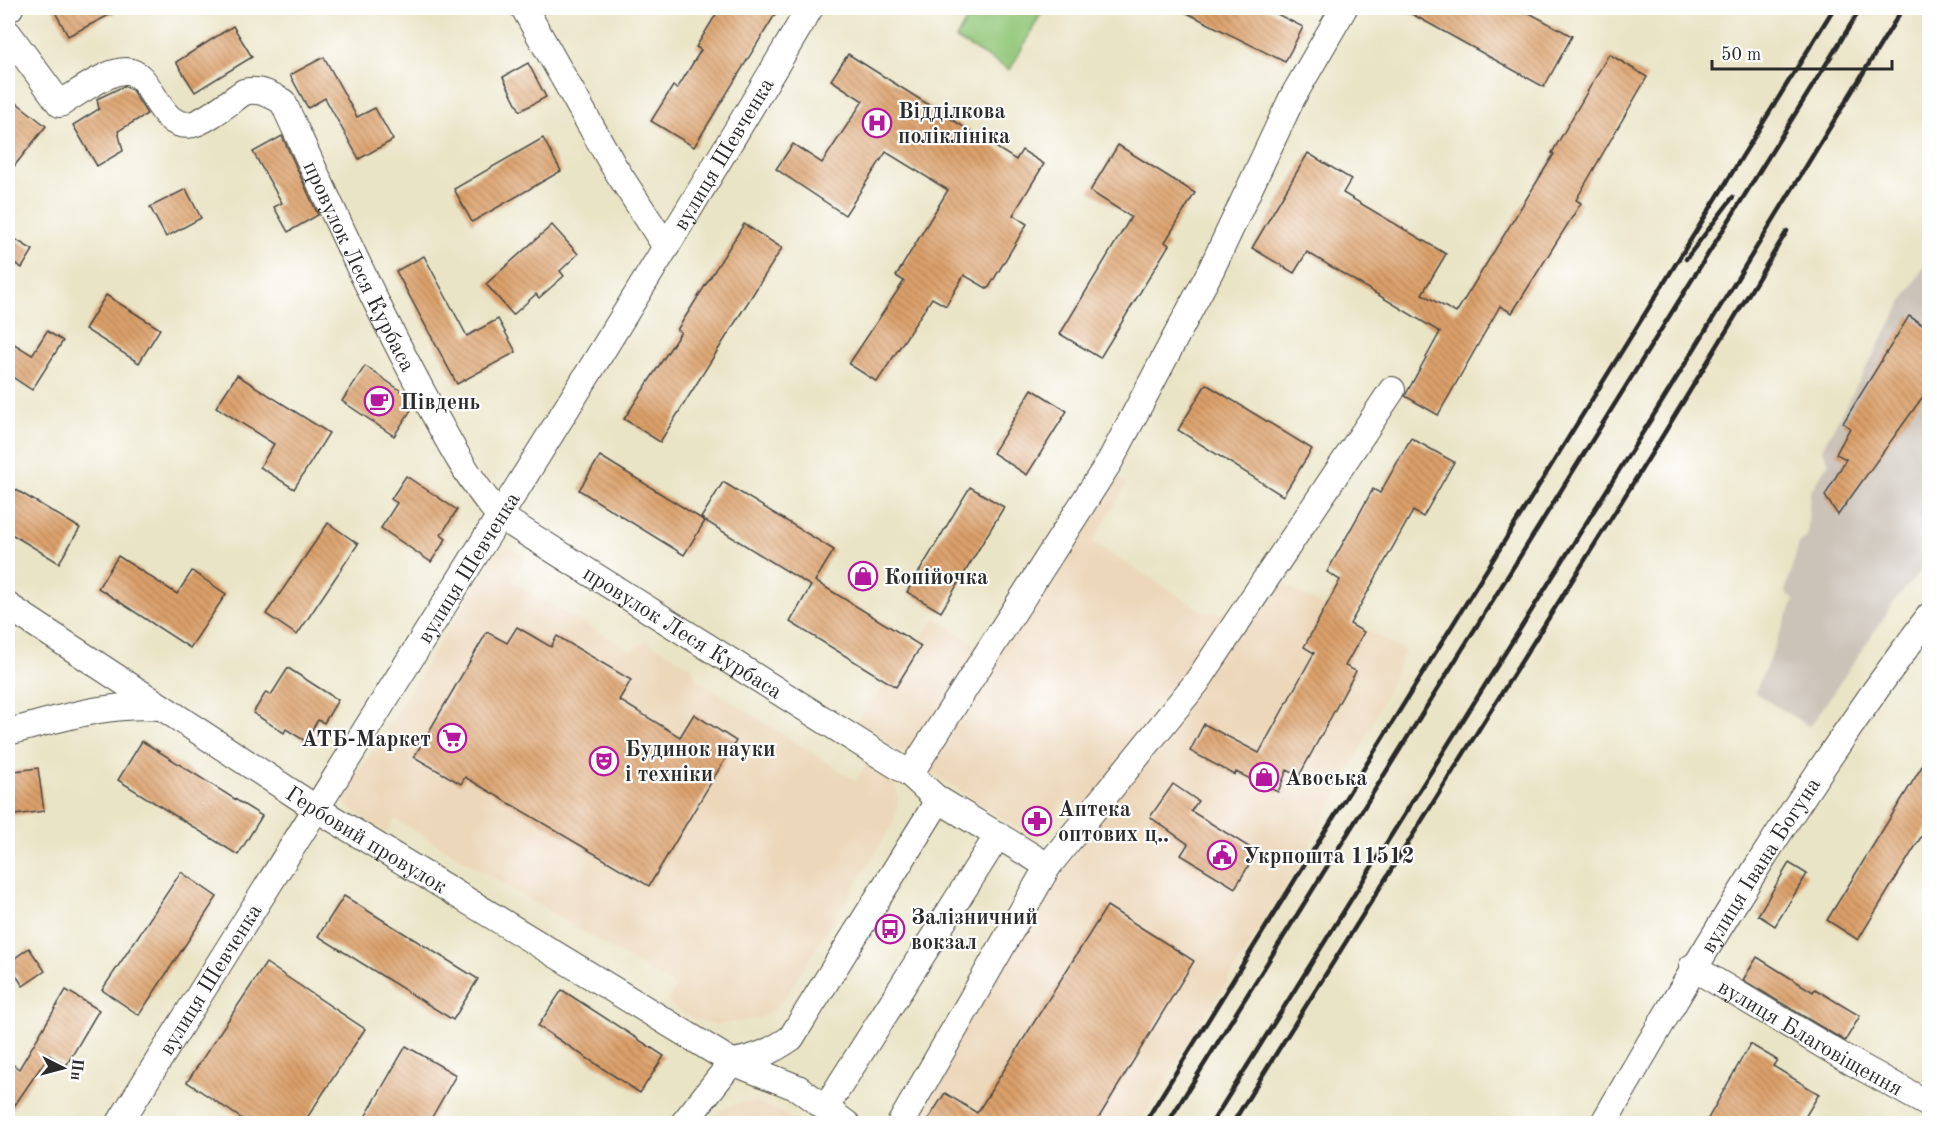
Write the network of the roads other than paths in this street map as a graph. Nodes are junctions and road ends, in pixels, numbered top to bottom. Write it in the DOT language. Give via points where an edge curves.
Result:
graph roads {
  1 [pos="524,8"];
  2 [pos="810,8"];
  3 [pos="1344,8"];
  4 [pos="8,33"];
  5 [pos="666,247"];
  6 [pos="1392,390"];
  7 [pos="501,517"];
  8 [pos="8,606"];
  9 [pos="1925,628"];
  10 [pos="160,707"];
  11 [pos="8,732"];
  12 [pos="923,786"];
  13 [pos="316,809"];
  14 [pos="998,835"];
  15 [pos="1048,866"];
  16 [pos="1692,967"];
  17 [pos="732,1062"];
  18 [pos="1929,1105"];
  19 [pos="826,1107"];
  20 [pos="119,1124"];
  21 [pos="683,1124"];
  22 [pos="847,1124"];
  23 [pos="900,1124"];
  24 [pos="1602,1124"];
  1 -- 5 [label="street" via="612,165"];
  2 -- 5 [label="street, вулиця Шевченка"];
  3 -- 12 [label="street" via="1292,98 1211,270 1110,461"];
  4 -- 7 [label="street, провулок Леся Курбаса" via="60,104 113,73 127,70 141,77 166,115 177,122 194,124 253,89 283,102 371,295 458,459 476,489"];
  5 -- 7 [label="street, вулиця Шевченка"];
  6 -- 15 [label="street" via="1197,682"];
  7 -- 12 [label="street, провулок Леся Курбаса"];
  7 -- 13 [label="street, вулиця Шевченка"];
  8 -- 10 [label="street, Гербовий провулок"];
  9 -- 16 [label="street, вулиця Івана Богуна" via="1858,711"];
  10 -- 11 [label="street" via="103,709"];
  10 -- 13 [label="street, Гербовий провулок"];
  12 -- 14 [label="street, провулок Леся Курбаса"];
  12 -- 17 [label="street" via="933,809 791,1038 772,1051"];
  13 -- 17 [label="street, Гербовий провулок"];
  13 -- 20 [label="street, вулиця Шевченка"];
  14 -- 15 [label="street, провулок Леся Курбаса"];
  14 -- 19 [label="street"];
  15 -- 23 [label="street"];
  16 -- 18 [label="street, вулиця Благовіщення"];
  16 -- 24 [label="street, вулиця Івана Богуна"];
  17 -- 19 [label="street, Гербовий провулок" via="798,1089"];
  17 -- 21 [label="street"];
  19 -- 22 [label="street, Гербовий провулок"];
}
